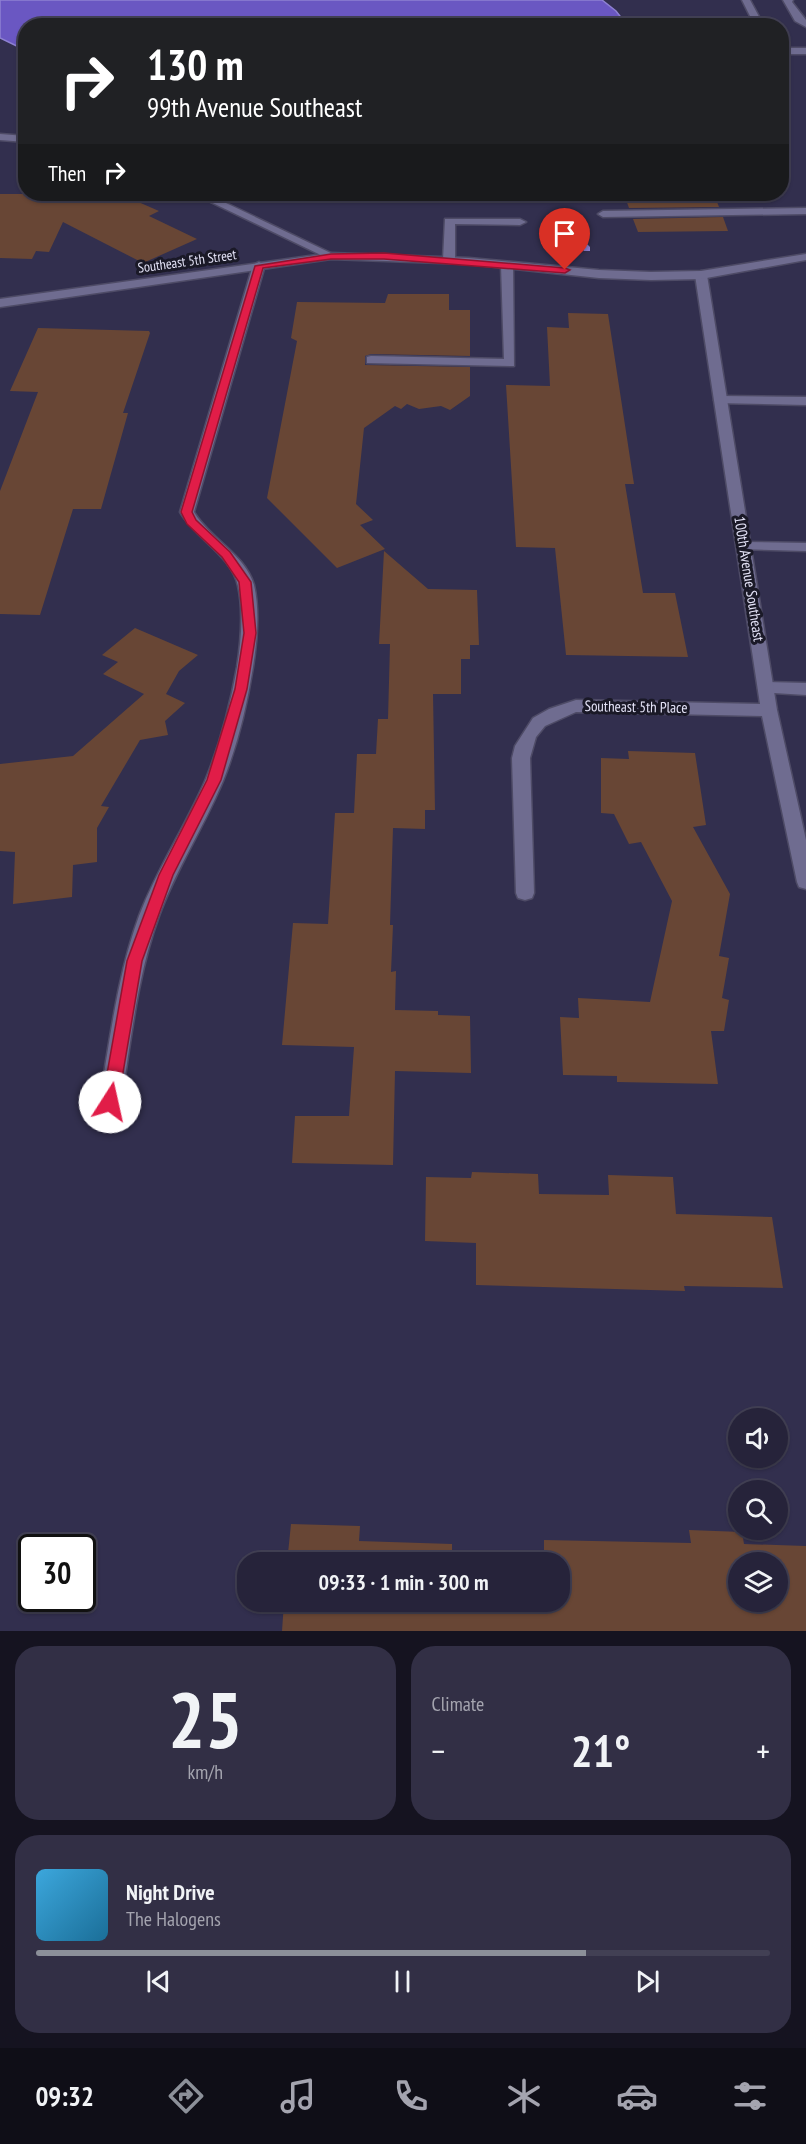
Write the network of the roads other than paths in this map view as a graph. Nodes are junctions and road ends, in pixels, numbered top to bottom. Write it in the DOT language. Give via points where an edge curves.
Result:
graph roads {
  1 [pos="746,0"];
  2 [pos="789,0"];
  3 [pos="756,18"];
  4 [pos="806,24"];
  5 [pos="789,51"];
  6 [pos="806,51"];
  7 [pos="0,137"];
  8 [pos="18,138"];
  9 [pos="214,201"];
  10 [pos="806,211"];
  11 [pos="603,214"];
  12 [pos="520,222"];
  13 [pos="331,256"];
  14 [pos="806,257"];
  15 [pos="449,260"];
  16 [pos="507,265"];
  17 [pos="260,266"];
  18 [pos="701,275"];
  19 [pos="0,303"];
  20 [pos="371,360"];
  21 [pos="721,400"];
  22 [pos="806,401"];
  23 [pos="744,546"];
  24 [pos="806,547"];
  25 [pos="766,688"];
  26 [pos="806,689"];
  27 [pos="769,710"];
  28 [pos="806,882"];
  29 [pos="525,893"];
  30 [pos="110,1102"];
  1 -- 3 [label="street"];
  2 -- 4 [label="street" via="798,19"];
  5 -- 6 [label="street"];
  7 -- 8 [label="street"];
  9 -- 13 [label="street"];
  10 -- 11 [label="street"];
  12 -- 15 [label="street" via="449,221"];
  13 -- 15 [label="street, Southeast 5th Street"];
  13 -- 17 [label="street, Southeast 5th Street"];
  14 -- 18 [label="street, Southeast 5th Street"];
  15 -- 16 [label="street, Southeast 5th Street"];
  16 -- 18 [label="street, Southeast 5th Street" via="598,274"];
  16 -- 20 [label="street" via="510,363"];
  17 -- 19 [label="street, Southeast 5th Street"];
  17 -- 30 [label="street" via="187,512 191,522 226,555 245,582 250,633 241,689 214,780 166,875 134,961"];
  18 -- 21 [label="street, 100th Avenue Southeast"];
  21 -- 22 [label="street"];
  21 -- 23 [label="street, 100th Avenue Southeast"];
  23 -- 24 [label="street"];
  23 -- 25 [label="street, 100th Avenue Southeast"];
  25 -- 26 [label="street"];
  25 -- 27 [label="street, 100th Avenue Southeast"];
  27 -- 28 [label="street, 100th Avenue Southeast"];
  27 -- 29 [label="street, Southeast 5th Place" via="576,706 554,712 536,724 525,738 521,758"];
}
